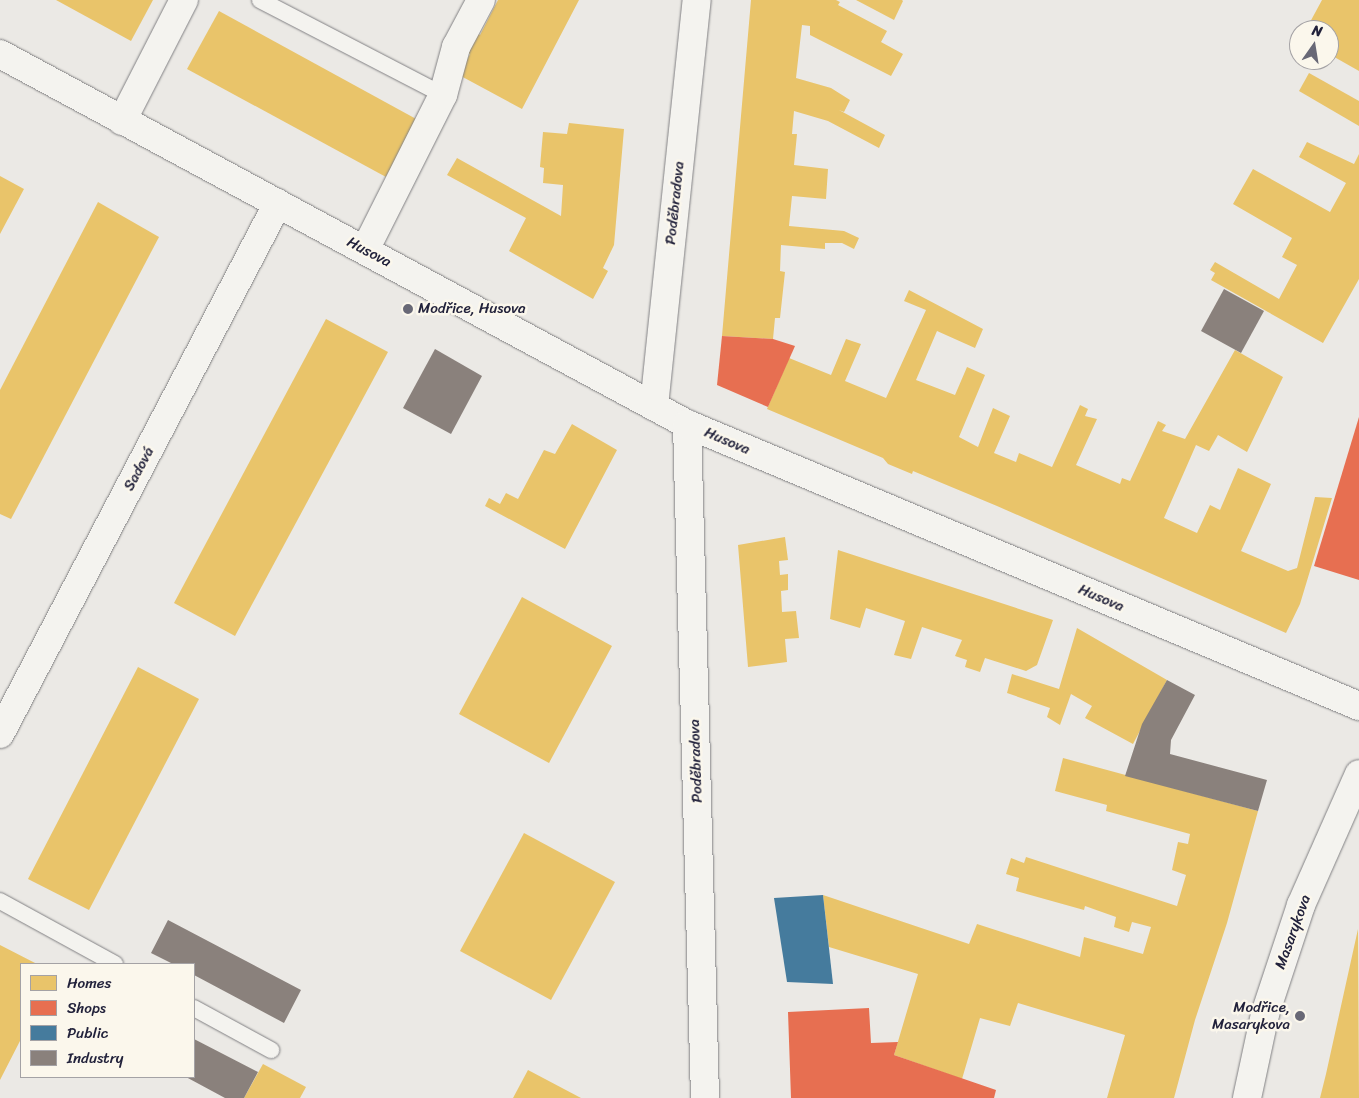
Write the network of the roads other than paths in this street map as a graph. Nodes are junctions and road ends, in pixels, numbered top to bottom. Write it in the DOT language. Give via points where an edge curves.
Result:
graph roads {
  1 [pos="184,0"];
  2 [pos="260,0"];
  3 [pos="481,0"];
  4 [pos="697,0"];
  5 [pos="0,54"];
  6 [pos="443,95"];
  7 [pos="122,121"];
  8 [pos="278,203"];
  9 [pos="365,250"];
  10 [pos="654,406"];
  11 [pos="687,424"];
  12 [pos="1359,706"];
  13 [pos="0,734"];
  14 [pos="1359,774"];
  15 [pos="0,902"];
  16 [pos="113,963"];
  17 [pos="195,1009"];
  18 [pos="271,1050"];
  19 [pos="705,1098"];
  20 [pos="1247,1098"];
  1 -- 7 [label="street"];
  2 -- 6 [label="lane"];
  3 -- 6 [label="street" via="456,47"];
  4 -- 10 [label="street, Poděbradova"];
  5 -- 7 [label="street, Husova"];
  6 -- 9 [label="street"];
  7 -- 8 [label="street, Husova"];
  8 -- 9 [label="street, Husova"];
  8 -- 13 [label="street, Sadová"];
  9 -- 10 [label="street, Husova"];
  10 -- 11 [label="street, Husova"];
  11 -- 12 [label="street, Husova"];
  11 -- 19 [label="street, Poděbradova"];
  14 -- 20 [label="street, Masarykova" via="1301,906 1265,1014"];
  15 -- 16 [label="lane"];
  17 -- 18 [label="lane"];
}
